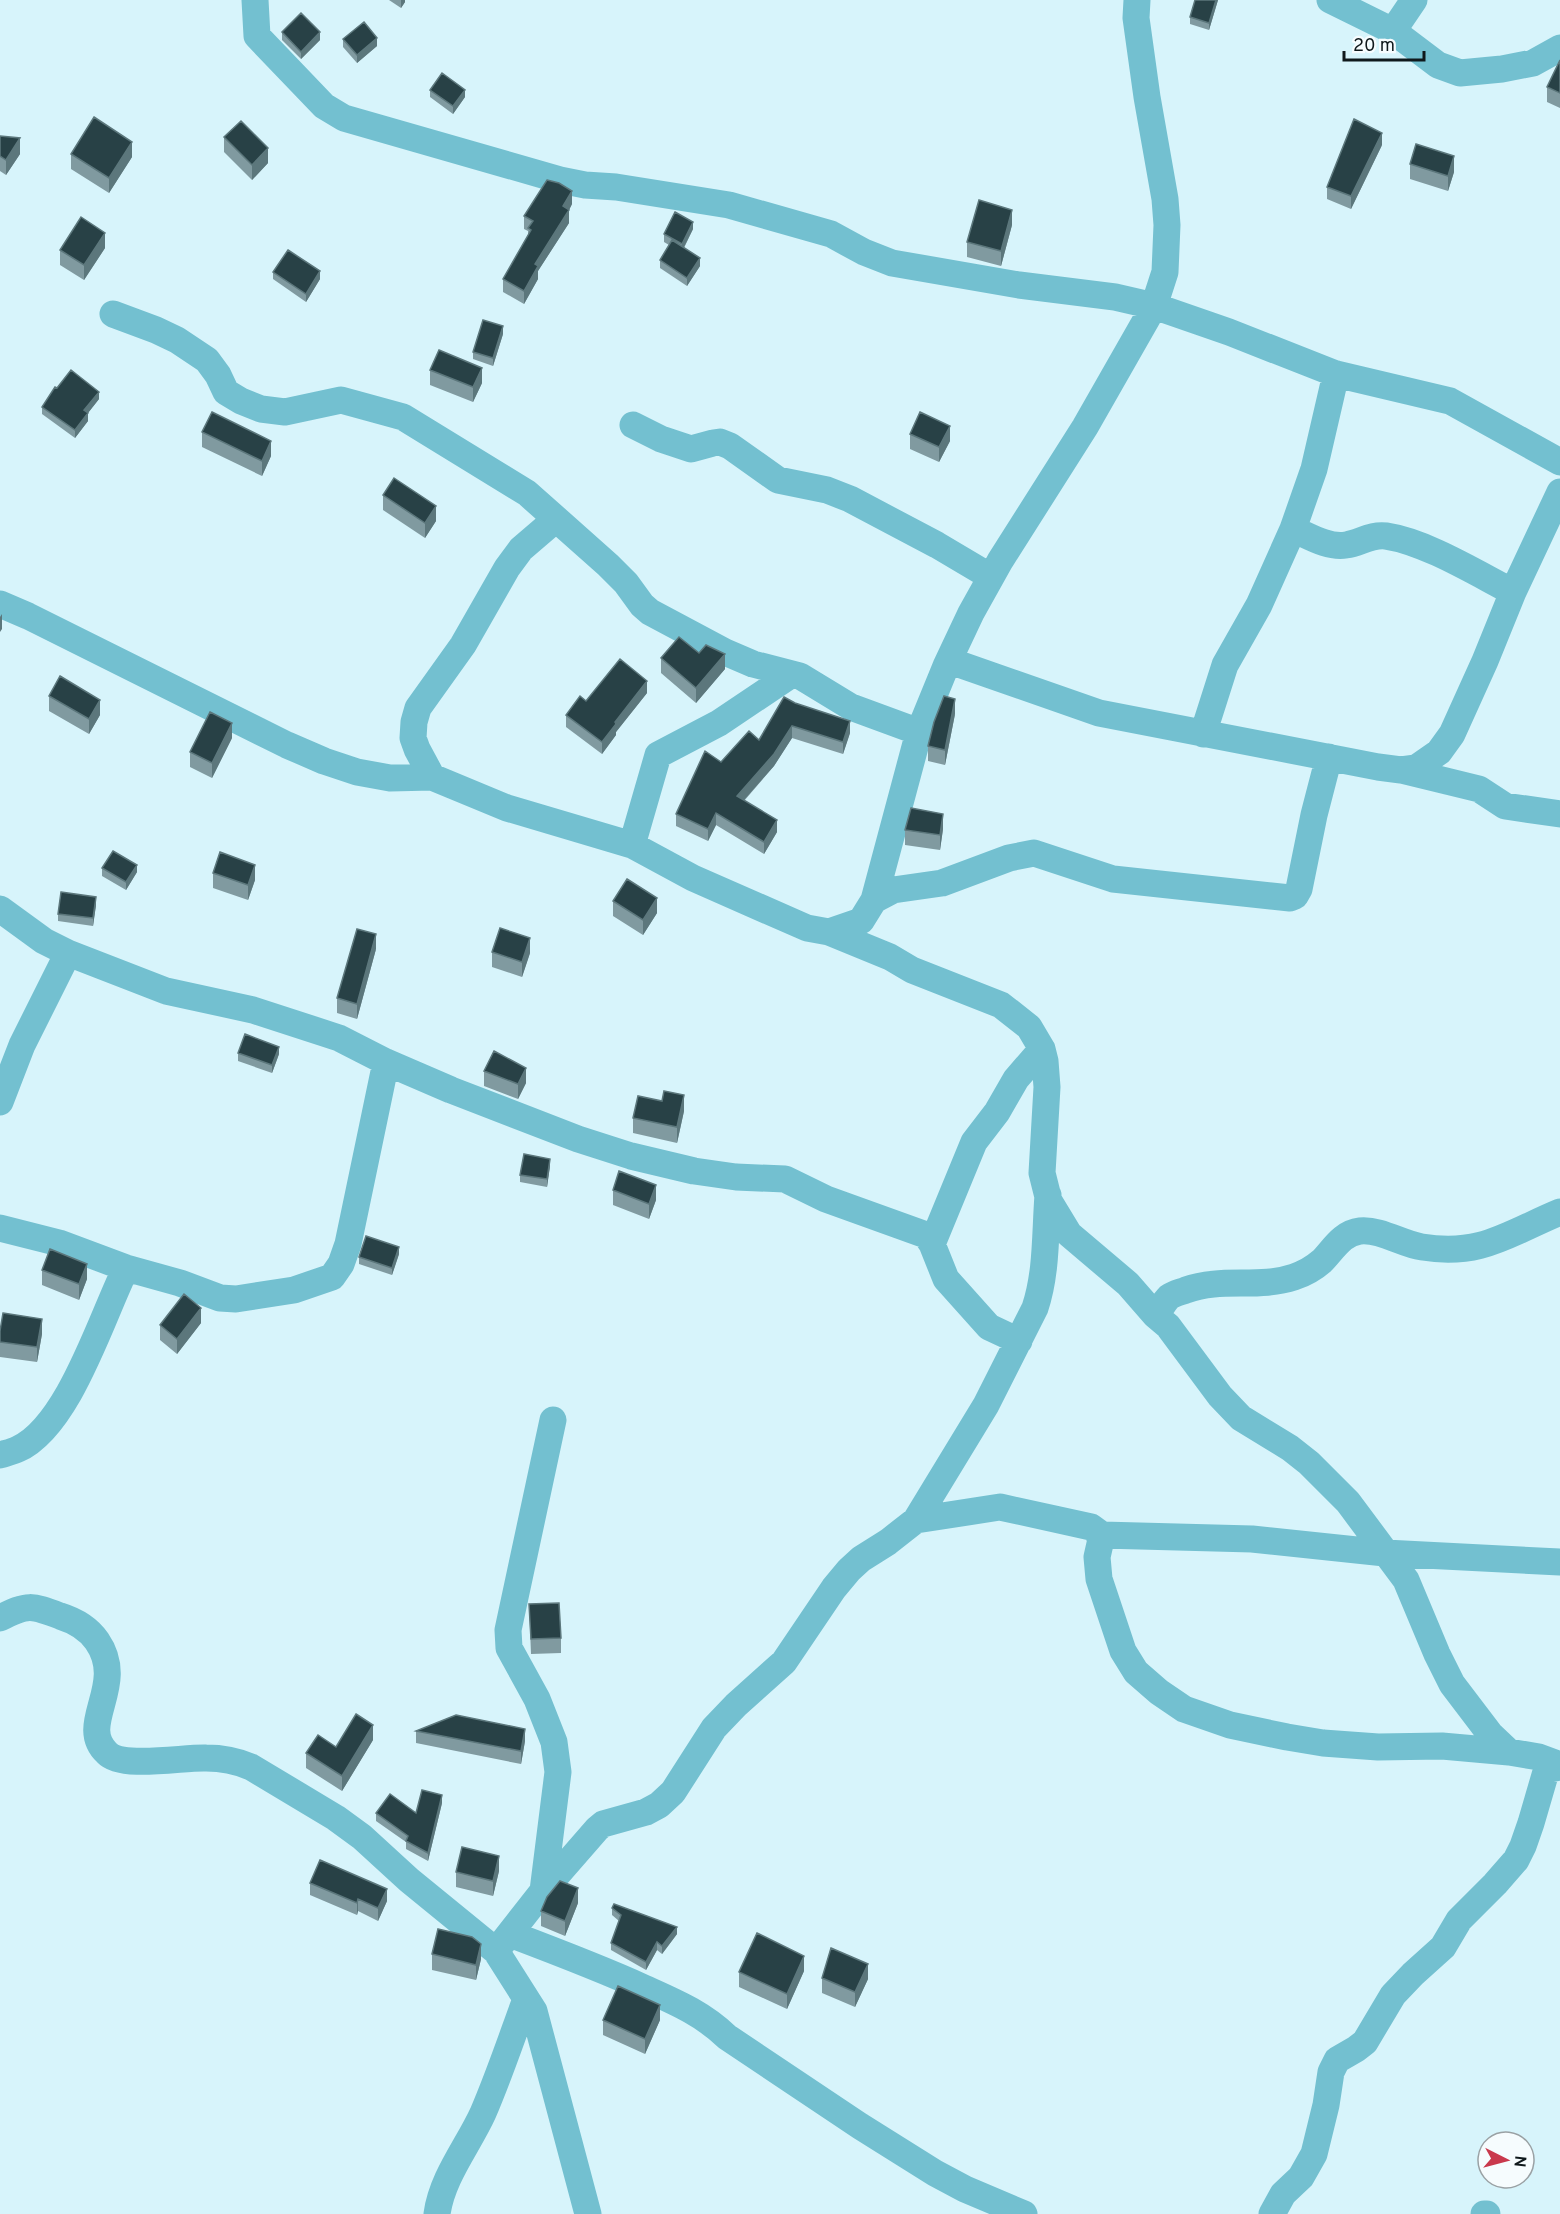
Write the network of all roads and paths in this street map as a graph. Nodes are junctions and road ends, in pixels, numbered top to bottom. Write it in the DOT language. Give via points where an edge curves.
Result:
graph roads {
  1 [pos="255,0"];
  2 [pos="1137,0"];
  3 [pos="1330,0"];
  4 [pos="1414,0"];
  5 [pos="1393,31"];
  6 [pos="1560,48"];
  7 [pos="1154,306"];
  8 [pos="113,314"];
  9 [pos="1336,374"];
  10 [pos="633,425"];
  11 [pos="1560,462"];
  12 [pos="1560,492"];
  13 [pos="556,519"];
  14 [pos="1293,529"];
  15 [pos="991,577"];
  16 [pos="1513,592"];
  17 [pos="0,604"];
  18 [pos="946,666"];
  19 [pos="792,674"];
  20 [pos="919,732"];
  21 [pos="1203,734"];
  22 [pos="1329,757"];
  23 [pos="1401,770"];
  24 [pos="432,777"];
  25 [pos="1560,814"];
  26 [pos="632,845"];
  27 [pos="873,900"];
  28 [pos="0,909"];
  29 [pos="829,932"];
  30 [pos="68,953"];
  31 [pos="1042,1049"];
  32 [pos="386,1062"];
  33 [pos="0,1102"];
  34 [pos="1048,1193"];
  35 [pos="1560,1212"];
  36 [pos="0,1228"];
  37 [pos="932,1244"];
  38 [pos="126,1268"];
  39 [pos="1155,1315"];
  40 [pos="1019,1341"];
  41 [pos="553,1420"];
  42 [pos="0,1455"];
  43 [pos="916,1520"];
  44 [pos="1102,1535"];
  45 [pos="1385,1553"];
  46 [pos="1560,1562"];
  47 [pos="0,1618"];
  48 [pos="1509,1752"];
  49 [pos="1560,1766"];
  50 [pos="543,1891"];
  51 [pos="503,1942"];
  52 [pos="526,1999"];
  53 [pos="437,2214"];
  54 [pos="588,2214"];
  55 [pos="1024,2214"];
  56 [pos="1272,2214"];
  1 -- 7 [label="street" via="257,36 324,106 344,118 560,180 677,196 766,214 831,234 892,263"];
  2 -- 7 [label="street" via="1136,18 1167,225 1165,272"];
  3 -- 5 [label="street"];
  4 -- 5 [label="street"];
  5 -- 6 [label="street" via="1438,65 1460,73 1533,63"];
  7 -- 9 [label="street"];
  7 -- 15 [label="street" via="1079,437"];
  8 -- 13 [label="street" via="177,340 207,360 226,392 261,409 285,412 341,400 403,417 527,493"];
  9 -- 11 [label="street" via="1450,401"];
  9 -- 14 [label="street" via="1314,469"];
  10 -- 15 [label="street" via="691,449 720,442 730,446 778,480 850,499"];
  12 -- 16 [label="street"];
  13 -- 19 [label="street" via="626,582 650,612 724,652"];
  13 -- 24 [label="street" via="521,549 507,568 474,627 418,708 413,738"];
  14 -- 16 [label="street" via="1344,546 1377,536 1400,540"];
  14 -- 21 [label="street" via="1259,605 1225,665"];
  15 -- 18 [label="street"];
  16 -- 23 [label="street" via="1452,734 1439,752 1416,768"];
  17 -- 24 [label="street" via="324,761 390,778"];
  18 -- 20 [label="street"];
  18 -- 21 [label="street" via="950,661 1099,713"];
  19 -- 20 [label="street" via="851,708"];
  19 -- 26 [label="street" via="719,723 658,755"];
  20 -- 27 [label="street"];
  21 -- 22 [label="street"];
  22 -- 23 [label="street"];
  22 -- 27 [label="street" via="1299,890 1290,898 1113,879 1034,853 942,882 893,890"];
  23 -- 25 [label="street" via="1479,789 1504,806"];
  24 -- 26 [label="street" via="507,808"];
  26 -- 29 [label="street" via="693,878 807,928"];
  27 -- 29 [label="street" via="861,921"];
  28 -- 30 [label="street"];
  29 -- 31 [label="street" via="1001,1005 1029,1027"];
  30 -- 32 [label="street" via="166,991 254,1010 339,1038"];
  30 -- 33 [label="street" via="22,1045"];
  31 -- 34 [label="street" via="1047,1087 1042,1173"];
  31 -- 37 [label="street" via="1016,1079 974,1142"];
  32 -- 37 [label="street" via="578,1139 631,1156 694,1171 785,1179 926,1235"];
  32 -- 38 [label="street" via="348,1244 332,1276 294,1290 236,1299 220,1298"];
  34 -- 39 [label="street" via="1055,1213 1070,1234 1128,1284"];
  34 -- 40 [label="street" via="1040,1292"];
  35 -- 39 [label="street" via="1497,1242 1469,1249 1447,1251 1419,1247 1376,1233 1350,1233 1321,1262 1301,1274 1272,1282 1201,1285 1170,1297"];
  36 -- 38 [label="street" via="59,1243"];
  37 -- 40 [label="street" via="946,1279 989,1327"];
  38 -- 42 [label="street" via="92,1349 64,1401 30,1441"];
  39 -- 45 [label="street" via="1168,1326 1240,1418 1290,1448 1326,1478"];
  40 -- 43 [label="street" via="967,1438"];
  41 -- 50 [label="street" via="508,1630 509,1648 537,1699 554,1742 558,1772"];
  43 -- 44 [label="street" via="1000,1507 1091,1527"];
  43 -- 50 [label="street" via="849,1570 784,1662 714,1728 673,1792 646,1812 603,1824"];
  44 -- 45 [label="street" via="1252,1539"];
  44 -- 48 [label="street" via="1097,1557 1099,1579 1124,1651 1136,1672 1184,1709 1230,1725 1323,1743"];
  45 -- 46 [label="street"];
  45 -- 48 [label="street" via="1406,1581 1452,1684"];
  47 -- 51 [label="street" via="22,1607 36,1607 89,1630 109,1668 96,1722 96,1734 107,1754 131,1761 206,1758 251,1767 336,1818 417,1887"];
  48 -- 49 [label="street" via="1539,1757"];
  49 -- 56 [label="street" via="1545,1775 1516,1860 1458,1920 1443,1947 1393,1995 1365,2042 1337,2060 1330,2072 1314,2154"];
  50 -- 51 [label="street"];
  51 -- 52 [label="street"];
  51 -- 55 [label="street" via="598,1967 685,2007 935,2173"];
  52 -- 53 [label="street" via="483,2112 453,2166"];
  52 -- 54 [label="street" via="534,2011"];
}
